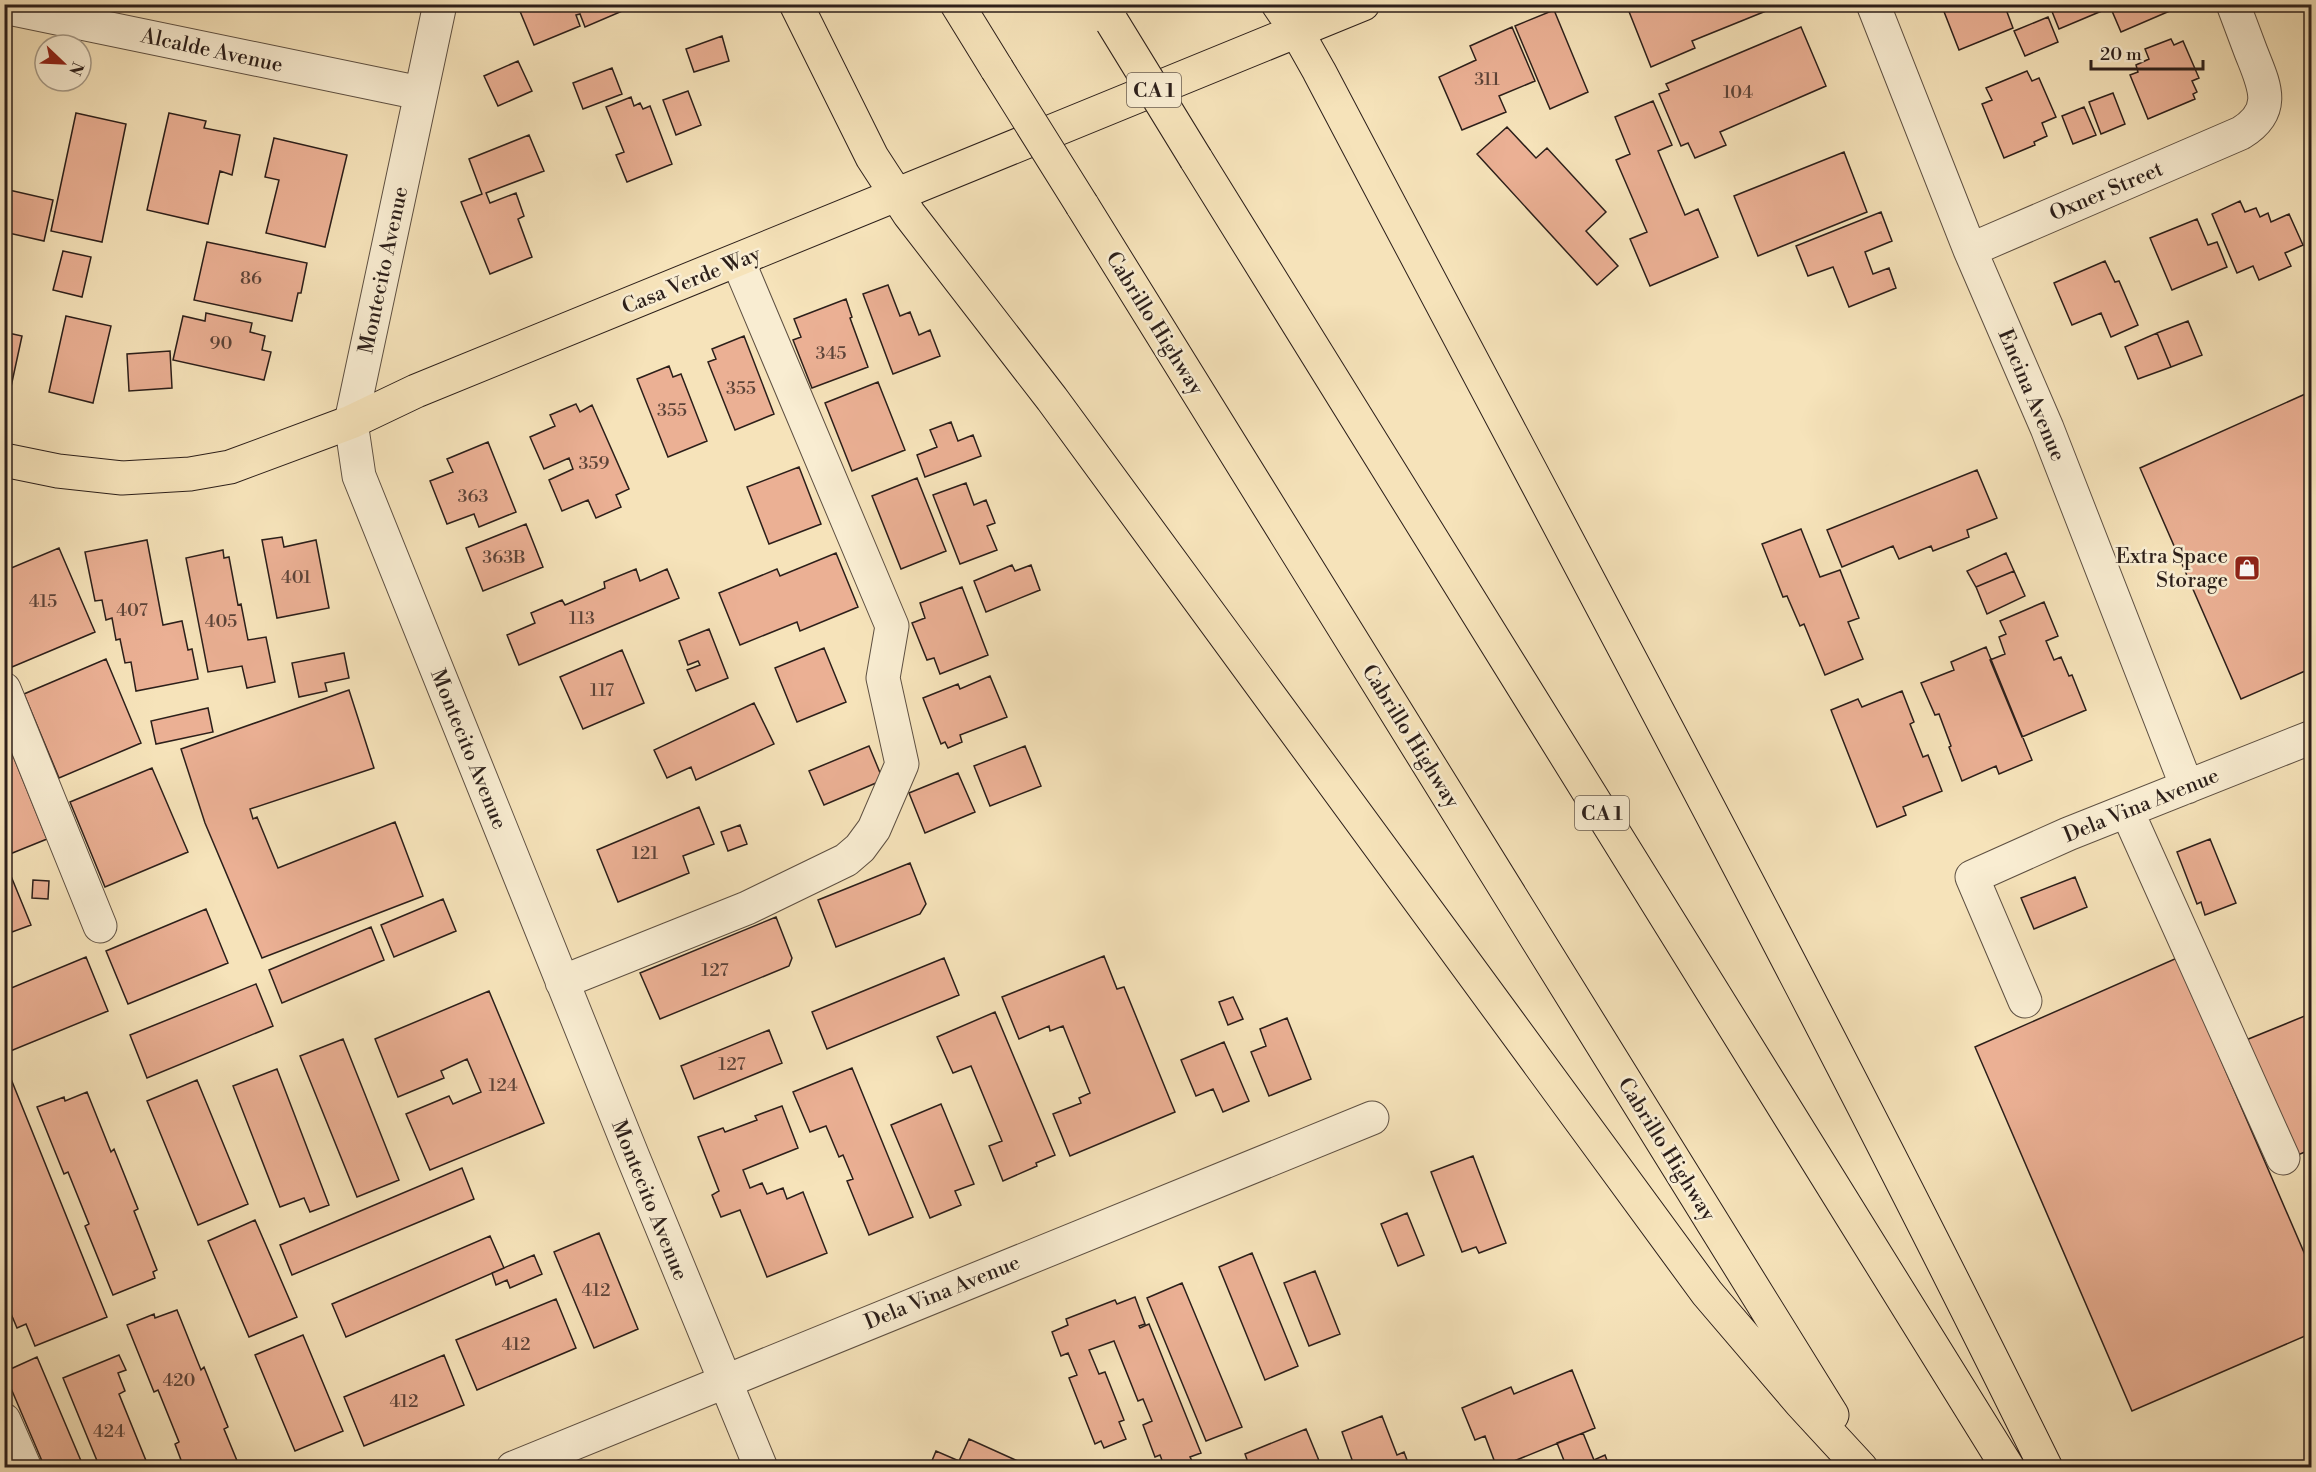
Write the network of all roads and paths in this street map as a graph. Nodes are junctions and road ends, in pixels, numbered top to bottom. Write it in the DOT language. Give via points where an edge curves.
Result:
graph roads {
  1 [pos="440,4"];
  2 [pos="796,4"];
  3 [pos="957,4"];
  4 [pos="1278,4"];
  5 [pos="1363,4"];
  6 [pos="1873,4"];
  7 [pos="2233,4"];
  8 [pos="4,7"];
  9 [pos="1106,13"];
  10 [pos="1297,32"];
  11 [pos="420,93"];
  12 [pos="897,196"];
  13 [pos="1970,250"];
  14 [pos="738,261"];
  15 [pos="351,422"];
  16 [pos="4,460"];
  17 [pos="4,688"];
  18 [pos="2312,737"];
  19 [pos="2187,787"];
  20 [pos="2127,811"];
  21 [pos="100,926"];
  22 [pos="562,982"];
  23 [pos="2025,1001"];
  24 [pos="1372,1118"];
  25 [pos="2283,1158"];
  26 [pos="724,1381"];
  27 [pos="4,1420"];
  28 [pos="25,1467"];
  29 [pos="513,1467"];
  30 [pos="761,1467"];
  31 [pos="1863,1467"];
  32 [pos="2008,1467"];
  33 [pos="2046,1467"];
  1 -- 11 [label="street, Montecito Avenue"];
  2 -- 12 [label="main road" via="873,157"];
  3 -- 31 [label="main road, Cabrillo Highway, bridge"];
  4 -- 10 [label="main road"];
  5 -- 10 [label="main road, Casa Verde Way"];
  6 -- 13 [label="street, Encina Avenue"];
  7 -- 13 [label="street, Oxner Street" via="2265,87 2265,103 2252,127"];
  8 -- 11 [label="street, Alcalde Avenue"];
  9 -- 32 [label="main road, CA 1, bridge"];
  10 -- 12 [label="main road, Casa Verde Way"];
  10 -- 33 [label="main road" via="1750,887"];
  11 -- 15 [label="street, Montecito Avenue"];
  12 -- 14 [label="main road, Casa Verde Way"];
  12 -- 31 [label="main road" via="1052,399 1707,1293 1801,1403"];
  13 -- 19 [label="street, Encina Avenue" via="2047,428"];
  14 -- 15 [label="main road, Casa Verde Way" via="416,390"];
  14 -- 22 [label="street" via="892,626 883,678 902,764 874,829 846,860 747,908"];
  15 -- 16 [label="main road, Casa Verde Way" via="230,466 190,474 122,478"];
  15 -- 22 [label="street, Montecito Avenue" via="359,476"];
  17 -- 21 [label="street"];
  18 -- 19 [label="street, Dela Vina Avenue"];
  19 -- 20 [label="street, Dela Vina Avenue"];
  20 -- 23 [label="street, Dela Vina Avenue" via="1972,877"];
  20 -- 25 [label="street"];
  22 -- 26 [label="street, Montecito Avenue"];
  24 -- 26 [label="street, Dela Vina Avenue"];
  26 -- 29 [label="street, Dela Vina Avenue"];
  26 -- 30 [label="street, Montecito Avenue"];
  27 -- 28 [label="street"];
}
